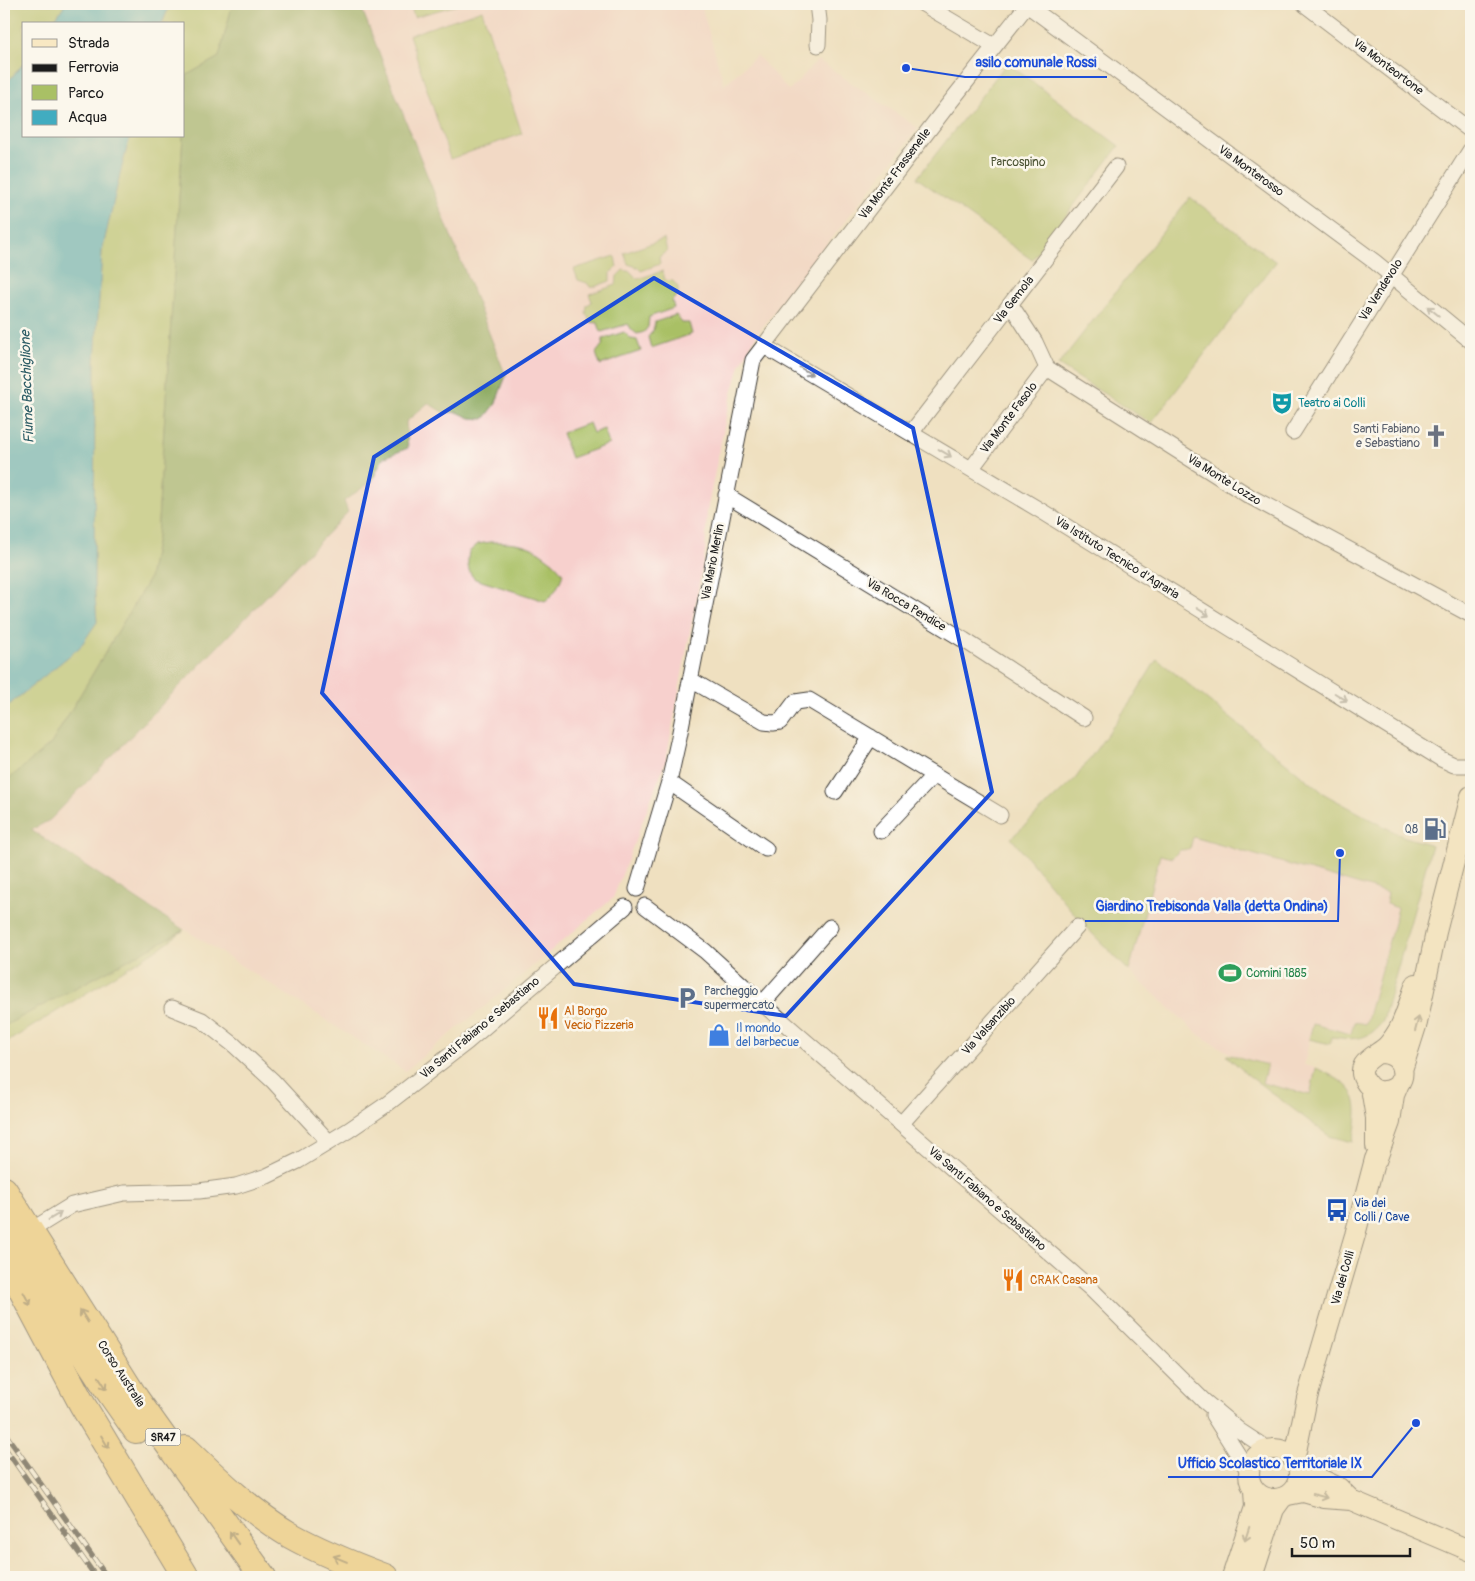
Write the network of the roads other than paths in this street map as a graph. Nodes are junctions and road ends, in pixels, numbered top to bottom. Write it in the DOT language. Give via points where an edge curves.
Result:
graph roads {
  1 [pos="816,4"];
  2 [pos="923,4"];
  3 [pos="1028,4"];
  4 [pos="1304,4"];
  5 [pos="818,45"];
  6 [pos="994,46"];
  7 [pos="1471,131"];
  8 [pos="1471,149"];
  9 [pos="1116,167"];
  10 [pos="1390,275"];
  11 [pos="1011,305"];
  12 [pos="1471,341"];
  13 [pos="764,346"];
  14 [pos="1047,368"];
  15 [pos="1293,432"];
  16 [pos="911,433"];
  17 [pos="971,469"];
  18 [pos="726,495"];
  19 [pos="1471,615"];
  20 [pos="691,680"];
  21 [pos="1084,718"];
  22 [pos="871,737"];
  23 [pos="1471,765"];
  24 [pos="933,776"];
  25 [pos="669,782"];
  26 [pos="835,792"];
  27 [pos="1471,796"];
  28 [pos="1000,815"];
  29 [pos="881,831"];
  30 [pos="766,849"];
  31 [pos="637,889"];
  32 [pos="645,906"];
  33 [pos="626,907"];
  34 [pos="830,927"];
  35 [pos="1077,927"];
  36 [pos="1436,932"];
  37 [pos="762,1004"];
  38 [pos="172,1008"];
  39 [pos="1378,1053"];
  40 [pos="1401,1076"];
  41 [pos="1371,1088"];
  42 [pos="901,1124"];
  43 [pos="329,1142"];
  44 [pos="1376,1161"];
  45 [pos="4,1190"];
  46 [pos="38,1226"];
  47 [pos="4,1230"];
  48 [pos="4,1256"];
  49 [pos="1307,1398"];
  50 [pos="136,1399"];
  51 [pos="1204,1401"];
  52 [pos="1271,1450"];
  53 [pos="1295,1462"];
  54 [pos="1251,1481"];
  55 [pos="1285,1496"];
  56 [pos="1351,1500"];
  57 [pos="1471,1551"];
  58 [pos="186,1577"];
  59 [pos="240,1577"];
  60 [pos="263,1577"];
  61 [pos="385,1577"];
  62 [pos="1232,1577"];
  63 [pos="1252,1577"];
  1 -- 5 [label="street"];
  2 -- 6 [label="street"];
  3 -- 6 [label="street, Via Monte Frassenelle"];
  3 -- 10 [label="street, Via Monterosso"];
  4 -- 7 [label="street, Via Monteortone"];
  6 -- 13 [label="street, Via Monte Frassenelle"];
  8 -- 10 [label="street, Via Vendevolo"];
  9 -- 11 [label="street, Via Gemola"];
  12 -- 10 [label="street, Via Monterosso, one-way"];
  10 -- 15 [label="street, Via Vendevolo"];
  11 -- 14 [label="street"];
  11 -- 16 [label="street, Via Gemola"];
  13 -- 16 [label="street, Via Istituto Tecnico d'Agraria, one-way"];
  13 -- 18 [label="street, Via Mario Merlin" via="753,360"];
  14 -- 17 [label="street, Via Monte Fasolo"];
  14 -- 19 [label="street, Via Monte Lozzo" via="1249,496"];
  16 -- 17 [label="street, Via Istituto Tecnico d'Agraria, one-way"];
  17 -- 23 [label="street, Via Istituto Tecnico d'Agraria, one-way" via="1441,759 1454,765"];
  18 -- 20 [label="street, Via Mario Merlin"];
  18 -- 21 [label="street, Via Rocca Pendice" via="964,640"];
  20 -- 22 [label="street" via="764,722 780,722 795,702 808,700"];
  20 -- 25 [label="street, Via Mario Merlin"];
  22 -- 24 [label="street"];
  22 -- 26 [label="street"];
  24 -- 28 [label="street"];
  24 -- 29 [label="street"];
  25 -- 30 [label="street"];
  25 -- 31 [label="street, Via Mario Merlin"];
  27 -- 36 [label="main road, Via dei Colli"];
  31 -- 32 [label="street, Via Santi Fabiano e Sebastiano" via="645,895"];
  31 -- 33 [label="street, Via Santi Fabiano e Sebastiano" via="626,892 623,902"];
  32 -- 33 [label="street" via="633,912"];
  32 -- 37 [label="street, Via Santi Fabiano e Sebastiano" via="705,951"];
  33 -- 43 [label="street, Via Santi Fabiano e Sebastiano" via="466,1042 387,1104"];
  34 -- 37 [label="street"];
  35 -- 42 [label="street, Via Valsanzibio"];
  36 -- 39 [label="main road, Via dei Colli" via="1398,1031 1387,1047"];
  40 -- 36 [label="main road, Via dei Colli, one-way" via="1418,1023"];
  37 -- 42 [label="street, Via Santi Fabiano e Sebastiano"];
  38 -- 43 [label="street" via="202,1020 234,1045 273,1081"];
  39 -- 40 [label="main road" via="1385,1052 1397,1058"];
  39 -- 41 [label="main road, Via dei Colli" via="1367,1060 1364,1067 1364,1078"];
  40 -- 41 [label="main road" via="1387,1091"];
  40 -- 44 [label="main road, Via dei Colli"];
  41 -- 44 [label="main road, Via dei Colli" via="1376,1118"];
  42 -- 51 [label="street, Via Santi Fabiano e Sebastiano" via="1090,1288"];
  46 -- 43 [label="street, Via Santi Fabiano e Sebastiano, one-way" via="72,1205 124,1193 199,1191 236,1186 267,1176"];
  44 -- 49 [label="main road, Via dei Colli"];
  50 -- 45 [label="highway, Corso Australia / SR47, one-way"];
  47 -- 59 [label="highway, Corso Australia / SR47, one-way" via="108,1390"];
  48 -- 58 [label="highway, one-way" via="82,1404"];
  49 -- 52 [label="main road, Via dei Colli" via="1293,1423"];
  49 -- 53 [label="main road, Via dei Colli"];
  60 -- 50 [label="highway, Corso Australia / SR47, one-way"];
  61 -- 50 [label="highway, one-way" via="310,1546 267,1520 220,1481"];
  51 -- 52 [label="street, Via Santi Fabiano e Sebastiano" via="1248,1437"];
  51 -- 54 [label="street, Via Santi Fabiano e Sebastiano"];
  52 -- 53 [label="main road" via="1286,1453"];
  52 -- 54 [label="main road, Via dei Colli" via="1258,1455 1252,1462"];
  53 -- 55 [label="main road, Via dei Colli" via="1296,1486"];
  53 -- 56 [label="main road" via="1338,1488"];
  54 -- 55 [label="main road" via="1267,1498 1275,1500"];
  54 -- 62 [label="main road, one-way" via="1255,1507"];
  55 -- 56 [label="main road, one-way" via="1303,1492"];
  55 -- 63 [label="main road, Via dei Colli" via="1274,1510"];
  56 -- 57 [label="main road"];
}
